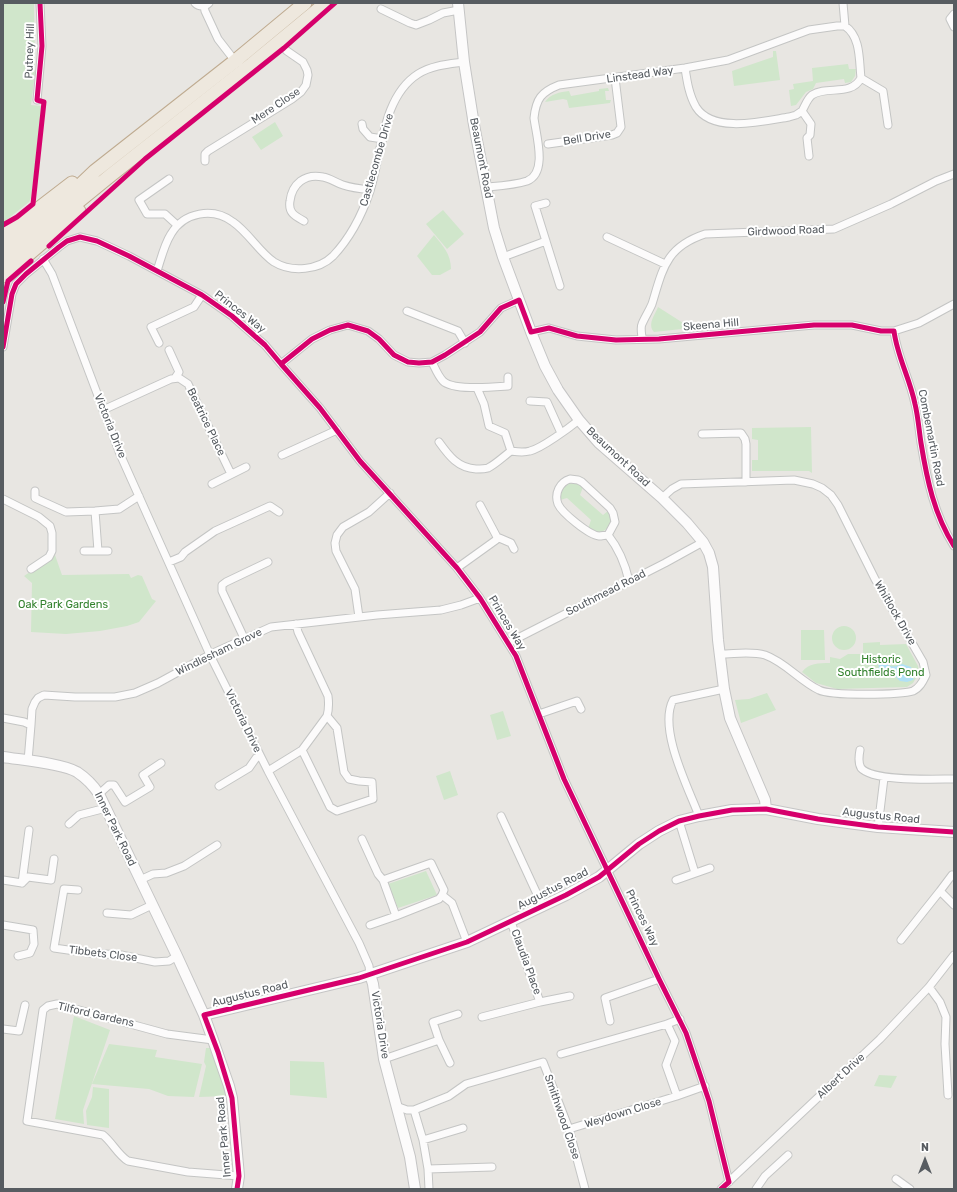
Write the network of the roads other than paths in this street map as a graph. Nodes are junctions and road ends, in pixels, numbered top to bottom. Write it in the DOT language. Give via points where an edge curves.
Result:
graph roads {
  1 [pos="40,3"];
  2 [pos="195,3"];
  3 [pos="305,3"];
  4 [pos="326,3"];
  5 [pos="843,3"];
  6 [pos="207,4"];
  7 [pos="459,7"];
  8 [pos="381,9"];
  9 [pos="954,14"];
  10 [pos="845,26"];
  11 [pos="954,27"];
  12 [pos="278,42"];
  13 [pos="235,61"];
  14 [pos="464,62"];
  15 [pos="685,68"];
  16 [pos="615,78"];
  17 [pos="861,78"];
  18 [pos="37,100"];
  19 [pos="802,111"];
  20 [pos="362,124"];
  21 [pos="888,125"];
  22 [pos="383,139"];
  23 [pos="548,144"];
  24 [pos="809,156"];
  25 [pos="205,161"];
  26 [pos="95,171"];
  27 [pos="954,174"];
  28 [pos="169,179"];
  29 [pos="487,187"];
  30 [pos="94,190"];
  31 [pos="370,190"];
  32 [pos="546,203"];
  33 [pos="304,221"];
  34 [pos="178,225"];
  35 [pos="3,236"];
  36 [pos="607,238"];
  37 [pos="546,241"];
  38 [pos="3,250"];
  39 [pos="503,257"];
  40 [pos="44,259"];
  41 [pos="3,263"];
  42 [pos="665,264"];
  43 [pos="157,271"];
  44 [pos="3,276"];
  45 [pos="560,286"];
  46 [pos="202,295"];
  47 [pos="519,300"];
  48 [pos="954,304"];
  49 [pos="407,311"];
  50 [pos="894,331"];
  51 [pos="531,332"];
  52 [pos="642,339"];
  53 [pos="159,343"];
  54 [pos="466,343"];
  55 [pos="3,347"];
  56 [pos="169,350"];
  57 [pos="432,362"];
  58 [pos="281,364"];
  59 [pos="508,377"];
  60 [pos="175,378"];
  61 [pos="477,388"];
  62 [pos="530,401"];
  63 [pos="103,410"];
  64 [pos="579,420"];
  65 [pos="337,430"];
  66 [pos="561,433"];
  67 [pos="702,434"];
  68 [pos="439,442"];
  69 [pos="511,451"];
  70 [pos="282,455"];
  71 [pos="246,467"];
  72 [pos="231,474"];
  73 [pos="746,482"];
  74 [pos="212,484"];
  75 [pos="35,491"];
  76 [pos="390,493"];
  77 [pos="139,496"];
  78 [pos="662,498"];
  79 [pos="3,499"];
  80 [pos="480,505"];
  81 [pos="95,511"];
  82 [pos="280,512"];
  83 [pos="608,535"];
  84 [pos="498,537"];
  85 [pos="703,542"];
  86 [pos="954,546"];
  87 [pos="514,549"];
  88 [pos="84,551"];
  89 [pos="98,551"];
  90 [pos="108,551"];
  91 [pos="169,562"];
  92 [pos="268,562"];
  93 [pos="457,568"];
  94 [pos="31,569"];
  95 [pos="629,581"];
  96 [pos="480,598"];
  97 [pos="359,616"];
  98 [pos="296,624"];
  99 [pos="244,638"];
  100 [pos="508,643"];
  101 [pos="720,654"];
  102 [pos="210,655"];
  103 [pos="724,689"];
  104 [pos="581,709"];
  105 [pos="539,714"];
  106 [pos="327,716"];
  107 [pos="3,718"];
  108 [pos="31,725"];
  109 [pos="302,750"];
  110 [pos="860,750"];
  111 [pos="260,756"];
  112 [pos="3,757"];
  113 [pos="28,761"];
  114 [pos="161,763"];
  115 [pos="268,771"];
  116 [pos="884,778"];
  117 [pos="954,779"];
  118 [pos="219,786"];
  119 [pos="99,794"];
  120 [pos="106,808"];
  121 [pos="766,809"];
  122 [pos="501,816"];
  123 [pos="699,816"];
  124 [pos="679,821"];
  125 [pos="69,824"];
  126 [pos="878,827"];
  127 [pos="29,830"];
  128 [pos="954,832"];
  129 [pos="362,839"];
  130 [pos="216,845"];
  131 [pos="54,859"];
  132 [pos="710,868"];
  133 [pos="608,871"];
  134 [pos="695,873"];
  135 [pos="952,875"];
  136 [pos="3,880"];
  137 [pos="140,880"];
  138 [pos="383,880"];
  139 [pos="676,880"];
  140 [pos="22,883"];
  141 [pos="78,890"];
  142 [pos="940,891"];
  143 [pos="442,895"];
  144 [pos="152,905"];
  145 [pos="954,905"];
  146 [pos="543,907"];
  147 [pos="107,913"];
  148 [pos="396,916"];
  149 [pos="511,922"];
  150 [pos="370,925"];
  151 [pos="3,926"];
  152 [pos="901,940"];
  153 [pos="467,942"];
  154 [pos="954,955"];
  155 [pos="18,956"];
  156 [pos="177,956"];
  157 [pos="370,974"];
  158 [pos="659,979"];
  159 [pos="929,986"];
  160 [pos="570,996"];
  161 [pos="540,1002"];
  162 [pos="25,1005"];
  163 [pos="458,1014"];
  164 [pos="204,1015"];
  165 [pos="482,1017"];
  166 [pos="680,1019"];
  167 [pos="610,1021"];
  168 [pos="667,1024"];
  169 [pos="3,1029"];
  170 [pos="213,1040"];
  171 [pos="439,1040"];
  172 [pos="562,1054"];
  173 [pos="384,1059"];
  174 [pos="450,1063"];
  175 [pos="705,1086"];
  176 [pos="948,1095"];
  177 [pos="677,1096"];
  178 [pos="396,1106"];
  179 [pos="414,1110"];
  180 [pos="463,1128"];
  181 [pos="569,1129"];
  182 [pos="423,1140"];
  183 [pos="788,1155"];
  184 [pos="492,1167"];
  185 [pos="428,1169"];
  186 [pos="239,1176"];
  187 [pos="896,1180"];
  188 [pos="729,1182"];
  189 [pos="238,1189"];
  190 [pos="415,1189"];
  191 [pos="429,1189"];
  192 [pos="585,1189"];
  193 [pos="721,1189"];
  194 [pos="756,1189"];
  195 [pos="910,1189"];
  1 -- 18 [label="street, Putney Hill" via="42,46"];
  2 -- 6 [label="street"];
  3 -- 13 [label="highway"];
  4 -- 12 [label="highway"];
  5 -- 10 [label="street"];
  6 -- 13 [label="street" via="205,11 218,39"];
  7 -- 8 [label="street" via="416,24"];
  7 -- 14 [label="street, Beaumont Road"];
  9 -- 11 [label="street" via="950,19"];
  10 -- 15 [label="street, Linstead Way" via="809,30 728,60"];
  10 -- 17 [label="street" via="851,30 857,41"];
  12 -- 25 [label="street, Mere Close" via="303,62 308,75 306,85 301,92 208,151 205,154"];
  12 -- 30 [label="highway"];
  13 -- 26 [label="highway"];
  14 -- 22 [label="street, Castlecombe Drive" via="430,68 405,84 398,92"];
  14 -- 29 [label="street, Beaumont Road"];
  15 -- 16 [label="street, Linstead Way"];
  15 -- 19 [label="street" via="689,90 696,106 707,117 716,121 735,124 796,115"];
  16 -- 23 [label="street, Bell Drive" via="621,127 617,133"];
  16 -- 29 [label="street, Linstead Way" via="559,86 545,92 535,106 534,118 540,162 538,171 529,180"];
  17 -- 19 [label="street" via="853,87 820,92 812,96"];
  17 -- 21 [label="street" via="883,91"];
  19 -- 24 [label="street" via="811,124 810,135 807,138"];
  20 -- 22 [label="street" via="370,137"];
  22 -- 31 [label="street, Castlecombe Drive"];
  26 -- 35 [label="highway" via="78,178"];
  26 -- 38 [label="highway" via="74,192"];
  27 -- 42 [label="street, Girdwood Road" via="834,229 705,234 681,245"];
  28 -- 34 [label="street" via="139,200 147,214 164,214"];
  29 -- 39 [label="street, Beaumont Road" via="494,228"];
  30 -- 41 [label="highway"];
  30 -- 44 [label="highway" via="81,210"];
  31 -- 33 [label="street" via="341,185 324,177 310,176 296,183 289,206 290,211"];
  31 -- 34 [label="street, Castlecombe Drive" via="359,221 338,250 324,263 302,268 285,267 273,262 234,222 219,214 204,213 187,217"];
  32 -- 37 [label="street" via="536,206"];
  34 -- 43 [label="street, Castlecombe Drive" via="168,240"];
  36 -- 42 [label="street"];
  37 -- 39 [label="street"];
  37 -- 45 [label="street"];
  39 -- 47 [label="street, Beaumont Road"];
  40 -- 43 [label="street, Princes Way" via="67,241 86,238 104,244"];
  40 -- 55 [label="street" via="14,288"];
  40 -- 63 [label="street, Victoria Drive"];
  42 -- 52 [label="street, Girdwood Road" via="651,307 642,324"];
  43 -- 46 [label="street, Princes Way"];
  46 -- 53 [label="street" via="194,307 150,327"];
  46 -- 58 [label="street, Princes Way" via="247,328"];
  47 -- 51 [label="street, Beaumont Road"];
  47 -- 54 [label="street" via="501,308 480,332"];
  48 -- 50 [label="street, Skeena Hill" via="919,322"];
  49 -- 54 [label="street" via="458,331"];
  50 -- 52 [label="street, Skeena Hill" via="852,326 814,326"];
  50 -- 86 [label="street, Combemartin Road" via="915,403 933,502"];
  51 -- 52 [label="street, Skeena Hill" via="549,328 589,338"];
  51 -- 64 [label="street, Beaumont Road" via="558,390"];
  54 -- 57 [label="street"];
  56 -- 60 [label="street, Beatrice Place" via="179,372"];
  57 -- 58 [label="street" via="408,362 394,355 368,331 340,326 312,339"];
  57 -- 61 [label="street" via="444,382"];
  58 -- 65 [label="street, Princes Way"];
  59 -- 61 [label="street" via="508,386"];
  60 -- 63 [label="street, Beatrice Place"];
  60 -- 72 [label="street, Beatrice Place" via="188,384"];
  61 -- 69 [label="street" via="489,426 505,433"];
  62 -- 66 [label="street" via="547,402"];
  63 -- 77 [label="street, Victoria Drive"];
  64 -- 66 [label="street"];
  64 -- 78 [label="street, Beaumont Road" via="599,443"];
  65 -- 70 [label="street"];
  65 -- 76 [label="street, Princes Way" via="360,461"];
  66 -- 69 [label="street" via="532,451"];
  67 -- 73 [label="street" via="741,433 746,444"];
  68 -- 69 [label="street" via="450,458 468,468 488,468"];
  71 -- 72 [label="street"];
  72 -- 74 [label="street"];
  73 -- 78 [label="street, Whitlock Drive" via="682,484"];
  73 -- 101 [label="street, Whitlock Drive" via="804,481 822,488 831,495 884,596 923,662 926,674 920,685 913,690 832,694 818,690 771,657 748,653"];
  75 -- 81 [label="street" via="35,498 66,512"];
  76 -- 93 [label="street, Princes Way"];
  76 -- 97 [label="street" via="369,512 344,528 335,542 336,551 355,589"];
  77 -- 81 [label="street" via="119,509"];
  77 -- 91 [label="street, Victoria Drive"];
  78 -- 85 [label="street, Beaumont Road"];
  79 -- 94 [label="street" via="50,526 52,551 49,557"];
  80 -- 84 [label="street"];
  81 -- 89 [label="street"];
  82 -- 91 [label="street" via="270,506 215,531 181,557"];
  83 -- 83 [label="street" via="588,533 563,510 558,504 557,497 559,487 563,483 570,479 582,482 610,508 615,522"];
  83 -- 95 [label="street" via="620,552"];
  84 -- 87 [label="street" via="511,543"];
  84 -- 93 [label="street"];
  85 -- 95 [label="street, Southmead Road"];
  85 -- 101 [label="street, Beaumont Road" via="713,567"];
  88 -- 89 [label="street"];
  89 -- 90 [label="street"];
  91 -- 102 [label="street, Victoria Drive"];
  92 -- 99 [label="street" via="222,585 222,591"];
  93 -- 96 [label="street, Princes Way"];
  95 -- 100 [label="street, Southmead Road"];
  96 -- 97 [label="street, Windlesham Grove" via="441,610"];
  96 -- 100 [label="street, Princes Way"];
  97 -- 98 [label="street, Windlesham Grove"];
  98 -- 99 [label="street, Windlesham Grove" via="271,627"];
  98 -- 106 [label="street" via="328,696"];
  99 -- 102 [label="street, Windlesham Grove"];
  100 -- 105 [label="street, Princes Way" via="516,656"];
  101 -- 103 [label="street, Beaumont Road"];
  102 -- 108 [label="street, Windlesham Grove" via="136,693 115,697 44,695 35,702"];
  102 -- 111 [label="street, Victoria Drive"];
  103 -- 121 [label="street, Beaumont Road" via="732,724"];
  103 -- 123 [label="street" via="673,700 670,706 669,727 673,748"];
  104 -- 105 [label="street" via="577,701"];
  105 -- 133 [label="street, Princes Way" via="564,779"];
  106 -- 109 [label="street"];
  106 -- 109 [label="street" via="337,728 344,772 349,779 372,782 373,799 337,811 330,807"];
  107 -- 108 [label="street"];
  108 -- 113 [label="street, Windlesham Grove"];
  109 -- 115 [label="street"];
  110 -- 116 [label="street" via="860,766 867,773"];
  111 -- 115 [label="street, Victoria Drive"];
  111 -- 118 [label="street" via="249,768"];
  112 -- 113 [label="street, Inner Park Road"];
  113 -- 119 [label="street, Inner Park Road" via="75,771 87,779"];
  114 -- 119 [label="street" via="142,775 150,787 125,802 114,785 109,785"];
  115 -- 157 [label="street, Victoria Drive" via="359,942"];
  116 -- 117 [label="street"];
  116 -- 126 [label="street"];
  119 -- 120 [label="street, Inner Park Road"];
  120 -- 125 [label="street" via="79,815"];
  120 -- 137 [label="street, Inner Park Road"];
  121 -- 123 [label="street, Augustus Road" via="740,809"];
  121 -- 126 [label="street, Augustus Road"];
  122 -- 146 [label="street"];
  123 -- 124 [label="street, Augustus Road"];
  124 -- 133 [label="street, Augustus Road" via="639,844"];
  124 -- 134 [label="street"];
  126 -- 128 [label="street, Augustus Road"];
  127 -- 140 [label="street"];
  129 -- 138 [label="street"];
  130 -- 137 [label="street" via="184,866"];
  131 -- 140 [label="street" via="51,880 28,877"];
  132 -- 134 [label="street"];
  133 -- 146 [label="street, Augustus Road"];
  133 -- 158 [label="street, Princes Way"];
  134 -- 139 [label="street"];
  135 -- 142 [label="street"];
  136 -- 140 [label="street"];
  137 -- 144 [label="street, Inner Park Road"];
  138 -- 143 [label="street" via="431,863 444,890"];
  138 -- 148 [label="street"];
  141 -- 156 [label="street, Tibbets Close" via="64,889 54,948 121,955 155,962 169,961"];
  142 -- 145 [label="street"];
  142 -- 152 [label="street"];
  143 -- 148 [label="street" via="439,900"];
  143 -- 153 [label="street" via="452,903"];
  144 -- 147 [label="street" via="131,915"];
  144 -- 156 [label="street, Inner Park Road"];
  146 -- 149 [label="street, Augustus Road"];
  148 -- 150 [label="street"];
  149 -- 153 [label="street, Augustus Road"];
  149 -- 161 [label="street, Claudia Place"];
  151 -- 155 [label="street" via="33,930 34,944 30,953"];
  153 -- 157 [label="street, Augustus Road"];
  154 -- 159 [label="street, Albert Drive"];
  156 -- 164 [label="street, Inner Park Road"];
  157 -- 164 [label="street, Augustus Road"];
  157 -- 173 [label="street, Victoria Drive"];
  158 -- 166 [label="street, Princes Way"];
  158 -- 167 [label="street" via="605,998"];
  159 -- 176 [label="street" via="946,1017"];
  159 -- 188 [label="street, Albert Drive" via="880,1039"];
  160 -- 161 [label="street, Claudia Place"];
  161 -- 165 [label="street, Claudia Place"];
  162 -- 169 [label="street" via="18,1031"];
  163 -- 171 [label="street" via="433,1022"];
  164 -- 170 [label="street, Inner Park Road"];
  166 -- 168 [label="street"];
  166 -- 175 [label="street, Princes Way"];
  168 -- 172 [label="street"];
  168 -- 177 [label="street" via="675,1041 666,1065"];
  170 -- 186 [label="street, Inner Park Road" via="232,1098"];
  170 -- 186 [label="street, Tilford Gardens" via="167,1034 57,1004 48,1006 43,1010 27,1121 103,1134 128,1161 188,1172"];
  171 -- 173 [label="street"];
  171 -- 174 [label="street"];
  173 -- 178 [label="street, Victoria Drive"];
  175 -- 177 [label="street, Weydown Close"];
  175 -- 188 [label="street, Princes Way"];
  177 -- 181 [label="street, Weydown Close"];
  178 -- 179 [label="street"];
  178 -- 190 [label="street, Victoria Drive" via="410,1157"];
  179 -- 181 [label="street, Smithwood Close" via="449,1096 466,1084 543,1062"];
  179 -- 182 [label="street"];
  180 -- 182 [label="street"];
  181 -- 192 [label="street, Smithwood Close"];
  182 -- 185 [label="street"];
  183 -- 194 [label="street" via="764,1176"];
  184 -- 185 [label="street"];
  185 -- 191 [label="street"];
  186 -- 189 [label="street, Inner Park Road"];
  187 -- 195 [label="street"];
  188 -- 193 [label="street, Albert Drive"];
}
